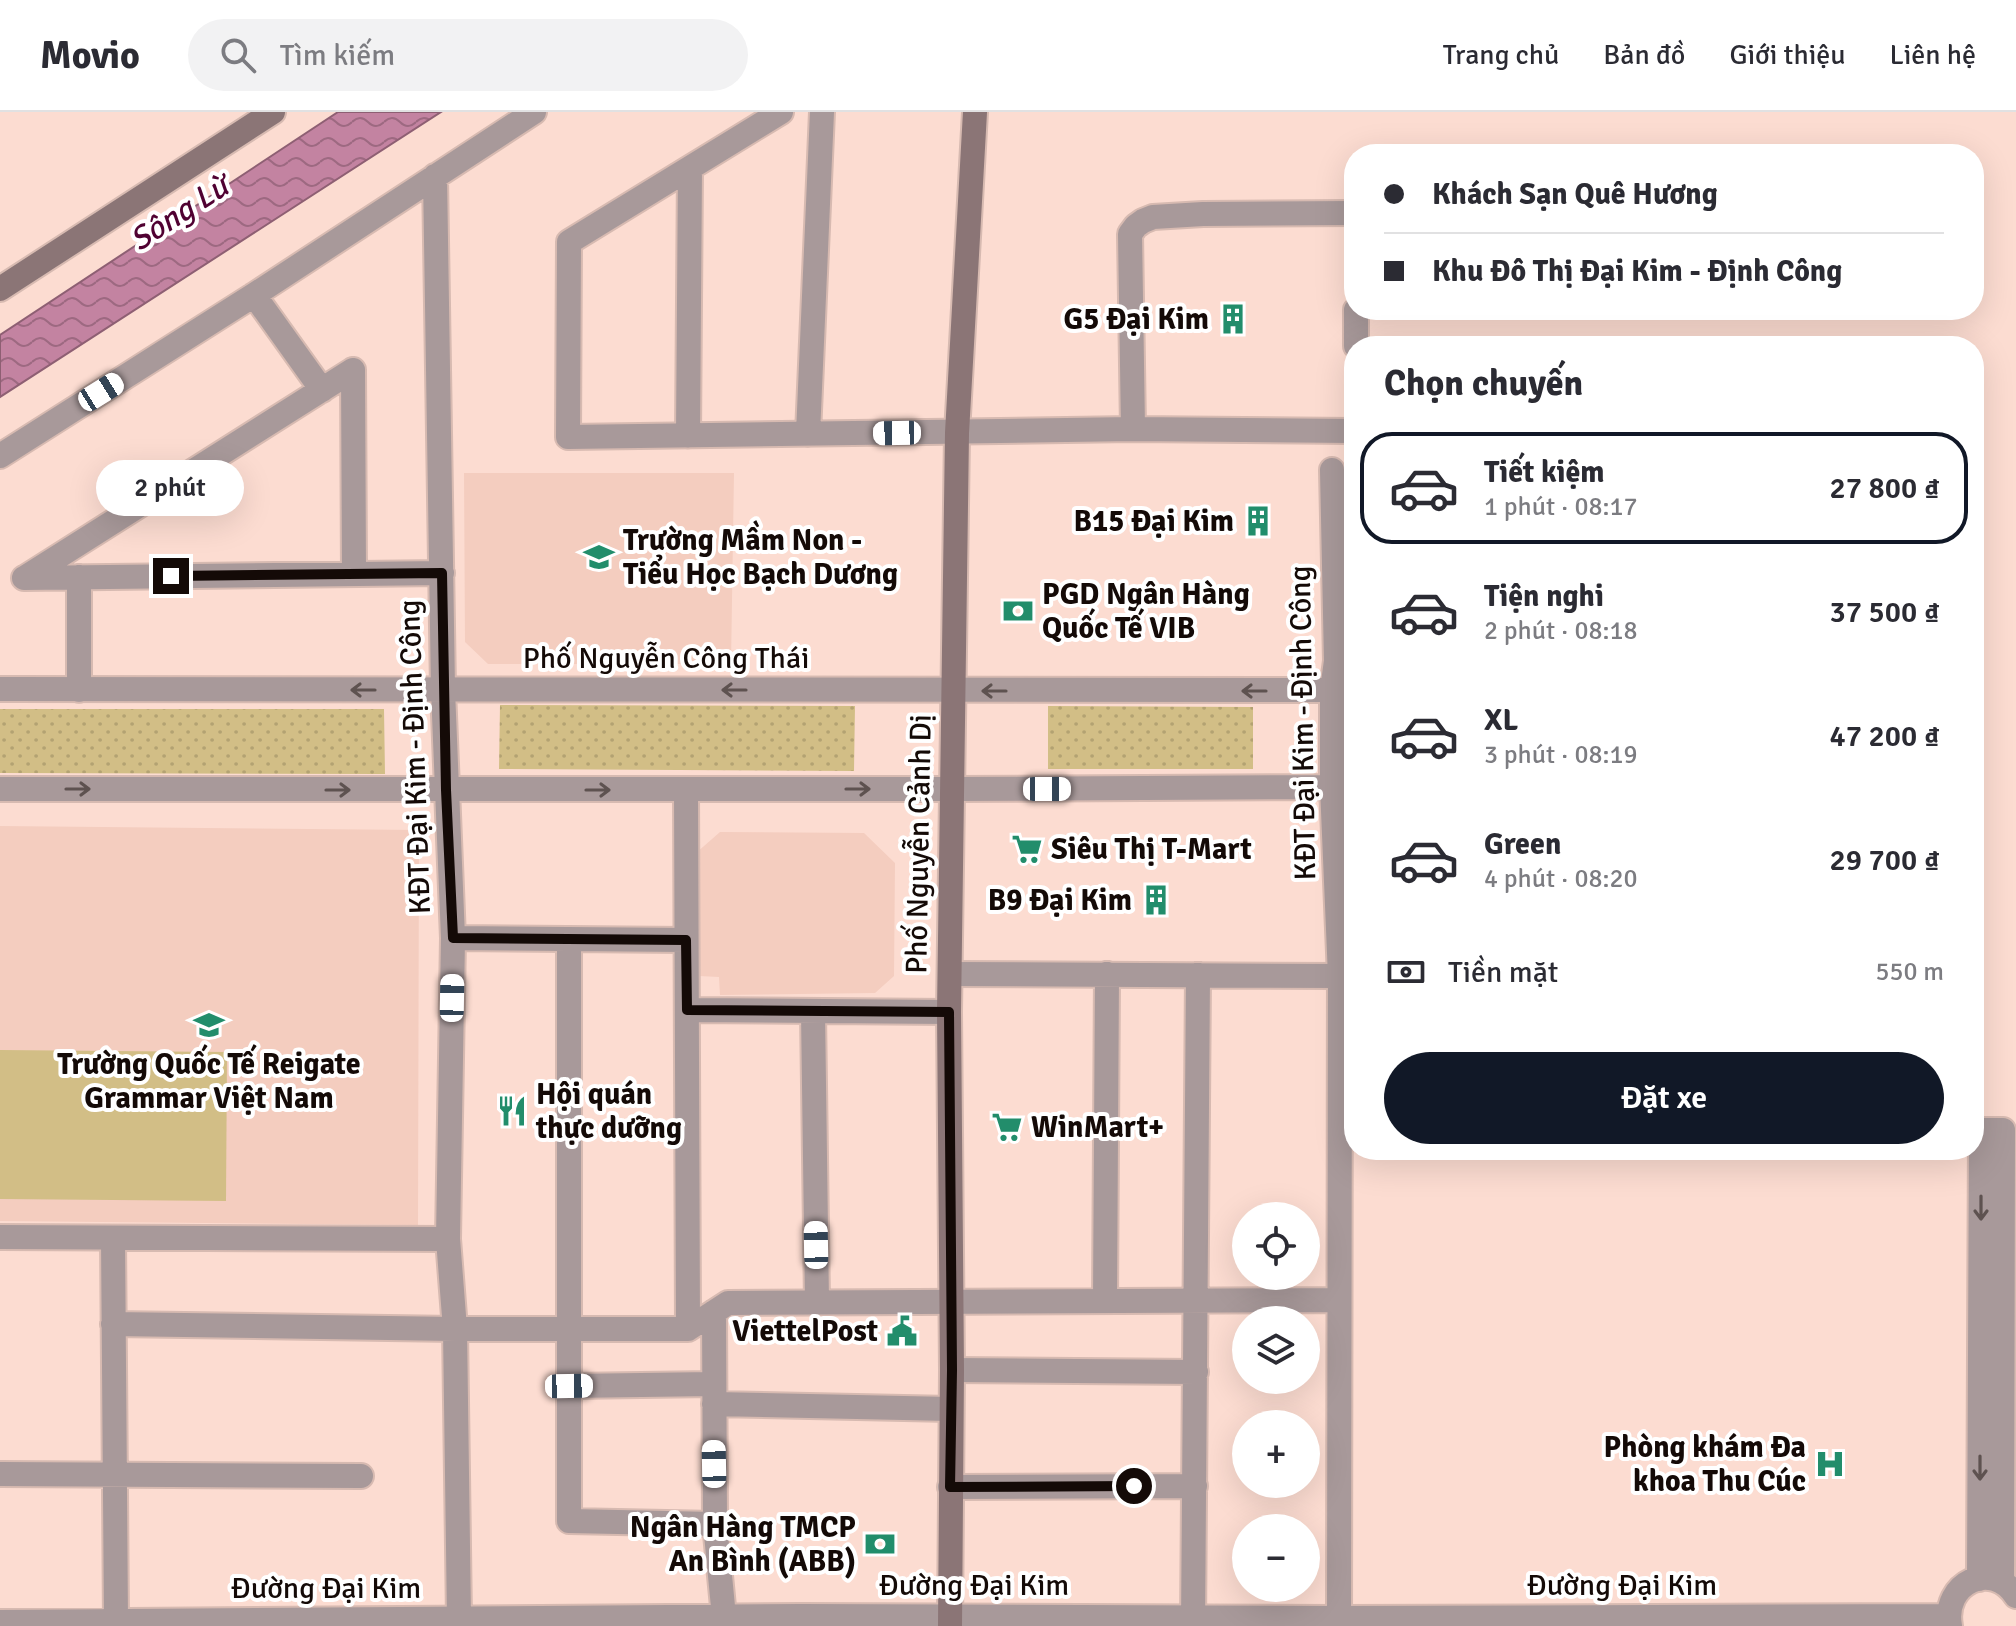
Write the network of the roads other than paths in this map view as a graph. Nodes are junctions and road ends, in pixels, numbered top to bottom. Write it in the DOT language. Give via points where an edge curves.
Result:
graph roads {
  1 [pos="273,112"];
  2 [pos="534,112"];
  3 [pos="781,112"];
  4 [pos="822,112"];
  5 [pos="975,112"];
  6 [pos="690,168"];
  7 [pos="435,176"];
  8 [pos="1344,213"];
  9 [pos="0,289"];
  10 [pos="254,295"];
  11 [pos="322,390"];
  12 [pos="1133,429"];
  13 [pos="1344,431"];
  14 [pos="957,433"];
  15 [pos="808,434"];
  16 [pos="688,436"];
  17 [pos="0,456"];
  18 [pos="1332,470"];
  19 [pos="442,573"];
  20 [pos="354,574"];
  21 [pos="79,577"];
  22 [pos="0,689"];
  23 [pos="79,690"];
  24 [pos="443,690"];
  25 [pos="1332,690"];
  26 [pos="953,691"];
  27 [pos="1332,787"];
  28 [pos="0,789"];
  29 [pos="686,789"];
  30 [pos="953,789"];
  31 [pos="446,790"];
  32 [pos="453,938"];
  33 [pos="569,939"];
  34 [pos="686,940"];
  35 [pos="950,974"];
  36 [pos="1107,974"];
  37 [pos="1198,975"];
  38 [pos="1340,976"];
  39 [pos="687,1010"];
  40 [pos="813,1012"];
  41 [pos="949,1012"];
  42 [pos="1992,1130"];
  43 [pos="0,1237"];
  44 [pos="113,1238"];
  45 [pos="448,1239"];
  46 [pos="1338,1300"];
  47 [pos="1105,1301"];
  48 [pos="1196,1301"];
  49 [pos="952,1302"];
  50 [pos="817,1303"];
  51 [pos="714,1312"];
  52 [pos="113,1324"];
  53 [pos="455,1329"];
  54 [pos="569,1329"];
  55 [pos="688,1329"];
  56 [pos="952,1370"];
  57 [pos="1196,1372"];
  58 [pos="569,1386"];
  59 [pos="713,1394"];
  60 [pos="951,1409"];
  61 [pos="0,1474"];
  62 [pos="115,1475"];
  63 [pos="361,1476"];
  64 [pos="1195,1486"];
  65 [pos="950,1487"];
  66 [pos="715,1524"];
  67 [pos="1999,1586"];
  68 [pos="459,1619"];
  69 [pos="116,1621"];
  70 [pos="728,1621"];
  71 [pos="950,1621"];
  72 [pos="1949,1621"];
  73 [pos="0,1622"];
  74 [pos="1193,1622"];
  75 [pos="1339,1622"];
  1 -- 9 [label="main road"];
  2 -- 7 [label="street"];
  3 -- 6 [label="street"];
  4 -- 15 [label="street"];
  5 -- 14 [label="main road, Phố Nguyễn Cảnh Dị"];
  6 -- 16 [label="street"];
  6 -- 16 [label="street" via="569,242 568,437"];
  7 -- 10 [label="street"];
  7 -- 19 [label="street, KĐT Đại Kim - Định Công"];
  8 -- 12 [label="street" via="1178,215 1153,217 1136,226 1130,234"];
  10 -- 11 [label="street"];
  10 -- 17 [label="street"];
  11 -- 20 [label="street" via="353,370"];
  11 -- 21 [label="street" via="24,578"];
  12 -- 13 [label="street"];
  12 -- 14 [label="street"];
  14 -- 15 [label="street"];
  14 -- 26 [label="main road, Phố Nguyễn Cảnh Dị"];
  15 -- 16 [label="street"];
  18 -- 25 [label="street, KĐT Đại Kim - Định Công"];
  19 -- 20 [label="street"];
  19 -- 24 [label="street, KĐT Đại Kim - Định Công"];
  20 -- 21 [label="street"];
  21 -- 23 [label="street"];
  22 -- 23 [label="street, Phố Nguyễn Công Thái"];
  24 -- 23 [label="street, Phố Nguyễn Công Thái, one-way"];
  26 -- 24 [label="street, Phố Nguyễn Công Thái, one-way"];
  24 -- 31 [label="street, KĐT Đại Kim - Định Công"];
  25 -- 26 [label="street, Phố Nguyễn Công Thái, one-way"];
  25 -- 27 [label="street, KĐT Đại Kim - Định Công"];
  26 -- 30 [label="main road, Phố Nguyễn Cảnh Dị"];
  27 -- 30 [label="street"];
  27 -- 38 [label="street, KĐT Đại Kim - Định Công"];
  28 -- 31 [label="street, one-way"];
  29 -- 30 [label="street, one-way"];
  31 -- 29 [label="street, one-way"];
  29 -- 34 [label="street"];
  30 -- 35 [label="main road, Phố Nguyễn Cảnh Dị"];
  31 -- 32 [label="street, KĐT Đại Kim - Định Công"];
  32 -- 33 [label="street"];
  32 -- 45 [label="street, KĐT Đại Kim - Định Công"];
  33 -- 34 [label="street"];
  33 -- 54 [label="street"];
  34 -- 39 [label="street"];
  35 -- 36 [label="street"];
  35 -- 41 [label="main road, Phố Nguyễn Cảnh Dị"];
  36 -- 37 [label="street"];
  36 -- 47 [label="street"];
  37 -- 38 [label="street"];
  37 -- 48 [label="street"];
  38 -- 46 [label="street, KĐT Đại Kim - Định Công"];
  39 -- 40 [label="street"];
  39 -- 55 [label="street"];
  40 -- 41 [label="street"];
  40 -- 50 [label="street"];
  41 -- 49 [label="main road, Phố Nguyễn Cảnh Dị"];
  42 -- 67 [label="street"];
  43 -- 44 [label="street"];
  44 -- 45 [label="street"];
  44 -- 52 [label="street"];
  45 -- 53 [label="street, KĐT Đại Kim - Định Công"];
  46 -- 48 [label="street"];
  46 -- 75 [label="street, KĐT Đại Kim - Định Công"];
  47 -- 48 [label="street"];
  47 -- 49 [label="street"];
  48 -- 57 [label="street"];
  49 -- 50 [label="street"];
  49 -- 56 [label="main road, Phố Nguyễn Cảnh Dị"];
  50 -- 51 [label="street" via="728,1303"];
  51 -- 55 [label="street"];
  51 -- 59 [label="street"];
  52 -- 53 [label="street"];
  52 -- 62 [label="street"];
  53 -- 54 [label="street"];
  53 -- 68 [label="street, KĐT Đại Kim - Định Công"];
  54 -- 55 [label="street"];
  54 -- 58 [label="street"];
  56 -- 57 [label="street"];
  56 -- 60 [label="main road, Phố Nguyễn Cảnh Dị"];
  57 -- 64 [label="street"];
  58 -- 59 [label="street"];
  58 -- 66 [label="street" via="569,1521"];
  59 -- 60 [label="street"];
  59 -- 66 [label="street"];
  60 -- 65 [label="main road, Phố Nguyễn Cảnh Dị"];
  61 -- 62 [label="street"];
  62 -- 63 [label="street"];
  62 -- 69 [label="street"];
  64 -- 65 [label="street"];
  64 -- 74 [label="street"];
  65 -- 71 [label="main road, Phố Nguyễn Cảnh Dị"];
  66 -- 70 [label="street"];
  67 -- 72 [label="street" via="1969,1582 1960,1588 1949,1606"];
  68 -- 69 [label="street, Đường Đại Kim"];
  68 -- 70 [label="street, Đường Đại Kim"];
  69 -- 73 [label="street, Đường Đại Kim"];
  70 -- 71 [label="street, Đường Đại Kim"];
  71 -- 74 [label="street, Đường Đại Kim"];
  72 -- 75 [label="street, Đường Đại Kim"];
  74 -- 75 [label="street, Đường Đại Kim"];
}
